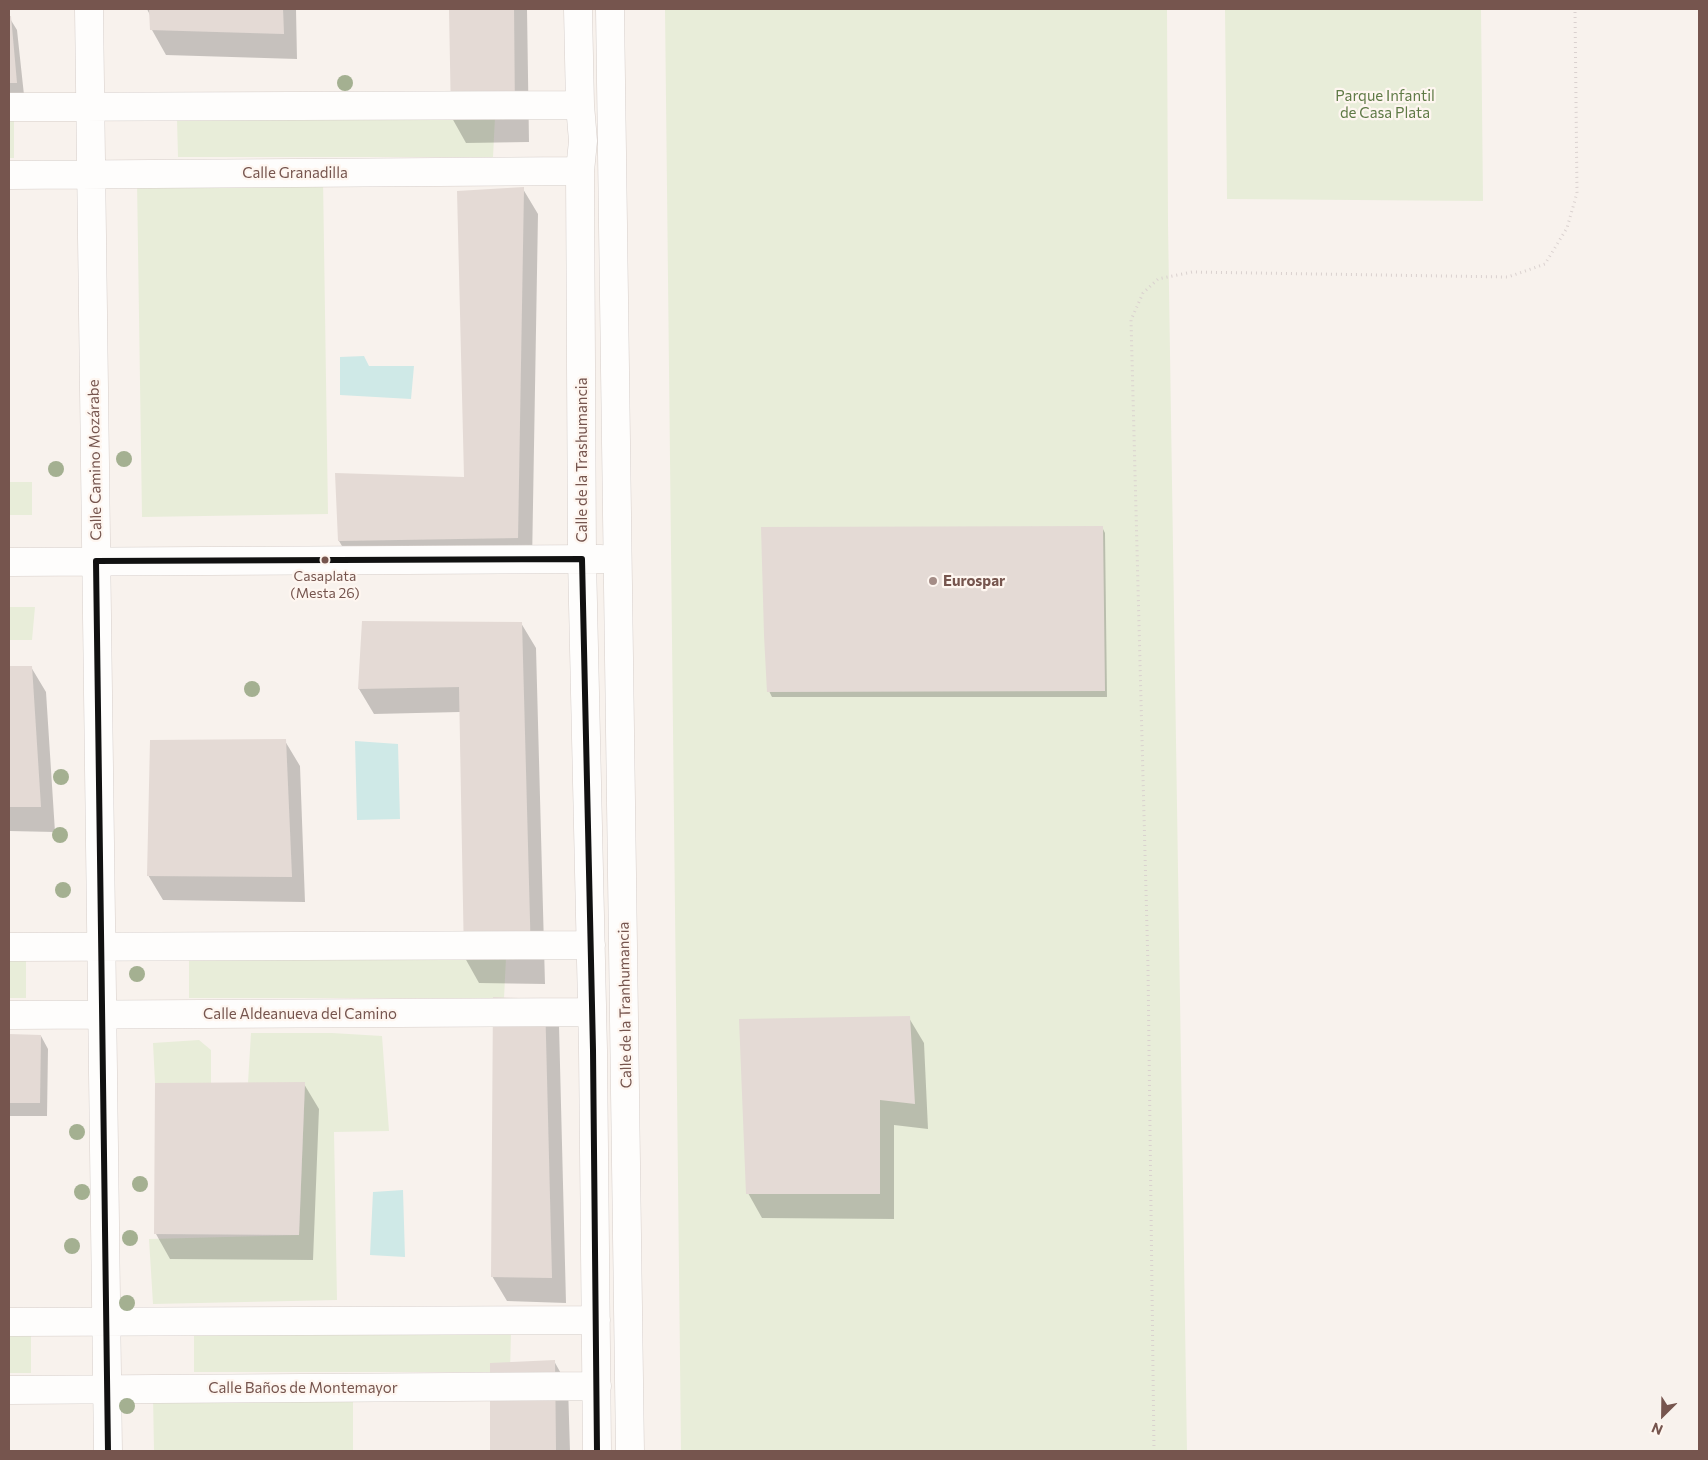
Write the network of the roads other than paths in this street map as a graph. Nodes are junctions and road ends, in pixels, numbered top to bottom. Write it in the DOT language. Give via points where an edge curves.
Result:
graph roads {
  1 [pos="89,9"];
  2 [pos="578,9"];
  3 [pos="610,9"];
  4 [pos="580,105"];
  5 [pos="90,106"];
  6 [pos="9,107"];
  7 [pos="580,171"];
  8 [pos="92,174"];
  9 [pos="9,175"];
  10 [pos="582,558"];
  11 [pos="617,559"];
  12 [pos="96,561"];
  13 [pos="9,562"];
  14 [pos="591,945"];
  15 [pos="9,947"];
  16 [pos="102,947"];
  17 [pos="591,1012"];
  18 [pos="9,1015"];
  19 [pos="102,1015"];
  20 [pos="596,1320"];
  21 [pos="9,1322"];
  22 [pos="107,1322"];
  23 [pos="597,1386"];
  24 [pos="107,1389"];
  25 [pos="9,1390"];
  26 [pos="108,1451"];
  27 [pos="597,1451"];
  28 [pos="630,1451"];
  1 -- 5 [label="street, Calle Camino Mozárabe"];
  2 -- 4 [label="street, Calle de la Trashumancia"];
  3 -- 11 [label="street"];
  4 -- 5 [label="street"];
  4 -- 7 [label="street, Calle de la Trashumancia" via="583,142"];
  5 -- 6 [label="street"];
  5 -- 8 [label="street, Calle Camino Mozárabe"];
  7 -- 8 [label="street, Calle Granadilla"];
  7 -- 10 [label="street, Calle de la Trashumancia"];
  8 -- 9 [label="street, Calle Granadilla"];
  8 -- 12 [label="street, Calle Camino Mozárabe"];
  10 -- 11 [label="street"];
  10 -- 12 [label="street"];
  10 -- 14 [label="street, Calle de la Trashumancia"];
  11 -- 28 [label="street, Calle de la Tranhumancia"];
  12 -- 13 [label="street"];
  12 -- 16 [label="street, Calle Camino Mozárabe"];
  14 -- 16 [label="street"];
  14 -- 17 [label="street, Calle de la Trashumancia"];
  15 -- 16 [label="street"];
  16 -- 19 [label="street, Calle Camino Mozárabe"];
  17 -- 19 [label="street, Calle Aldeanueva del Camino"];
  17 -- 20 [label="street, Calle de la Trashumancia"];
  18 -- 19 [label="street, Calle Aldeanueva del Camino"];
  19 -- 22 [label="street, Calle Camino Mozárabe"];
  20 -- 22 [label="street"];
  20 -- 23 [label="street, Calle de la Trashumancia"];
  21 -- 22 [label="street"];
  22 -- 24 [label="street, Calle Camino Mozárabe"];
  23 -- 24 [label="street, Calle Baños de Montemayor"];
  23 -- 27 [label="street, Calle de la Trashumancia"];
  24 -- 25 [label="street, Calle Baños de Montemayor"];
  24 -- 26 [label="street, Calle Camino Mozárabe"];
}
